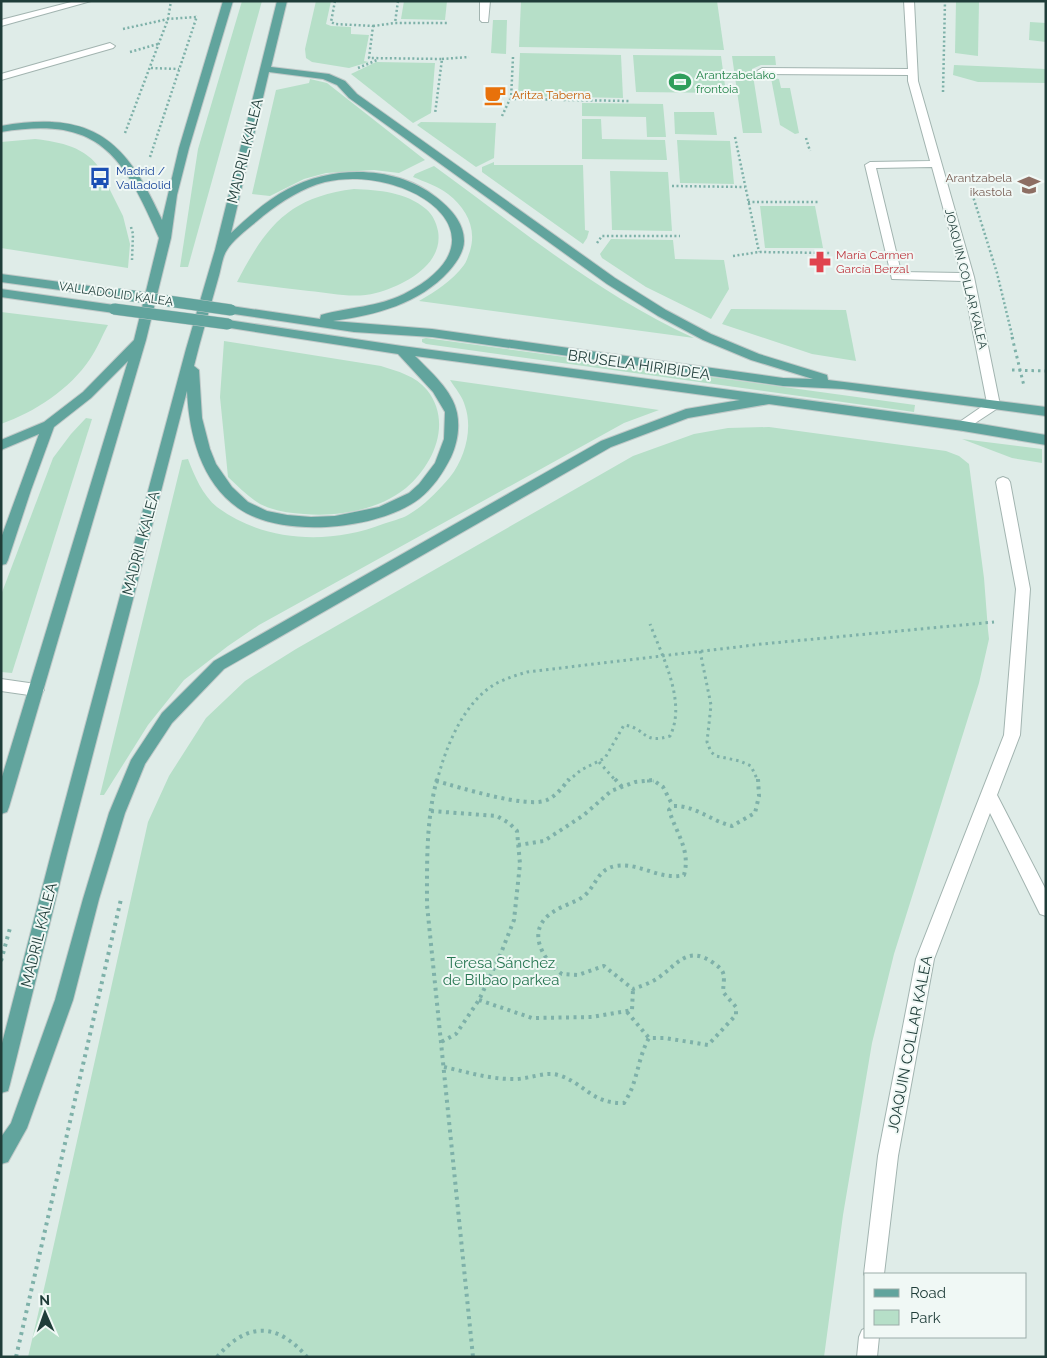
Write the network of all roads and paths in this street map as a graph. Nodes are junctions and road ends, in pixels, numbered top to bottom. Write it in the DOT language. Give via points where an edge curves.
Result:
graph roads {
  1 [pos="87,1"];
  2 [pos="171,1"];
  3 [pos="228,1"];
  4 [pos="282,1"];
  5 [pos="335,1"];
  6 [pos="398,1"];
  7 [pos="485,1"];
  8 [pos="909,1"];
  9 [pos="946,1"];
  10 [pos="199,9"];
  11 [pos="485,20"];
  12 [pos="1,23"];
  13 [pos="395,23"];
  14 [pos="447,23"];
  15 [pos="373,26"];
  16 [pos="110,46"];
  17 [pos="469,56"];
  18 [pos="513,57"];
  19 [pos="380,59"];
  20 [pos="442,60"];
  21 [pos="151,68"];
  22 [pos="179,69"];
  23 [pos="266,69"];
  24 [pos="354,70"];
  25 [pos="762,71"];
  26 [pos="913,72"];
  27 [pos="1,77"];
  28 [pos="943,92"];
  29 [pos="511,97"];
  30 [pos="629,101"];
  31 [pos="435,114"];
  32 [pos="502,116"];
  33 [pos="1,129"];
  34 [pos="125,135"];
  35 [pos="735,137"];
  36 [pos="806,138"];
  37 [pos="810,151"];
  38 [pos="148,162"];
  39 [pos="936,164"];
  40 [pos="672,186"];
  41 [pos="745,187"];
  42 [pos="748,202"];
  43 [pos="820,202"];
  44 [pos="680,236"];
  45 [pos="165,238"];
  46 [pos="594,248"];
  47 [pos="221,250"];
  48 [pos="759,252"];
  49 [pos="830,253"];
  50 [pos="733,256"];
  51 [pos="968,277"];
  52 [pos="1,278"];
  53 [pos="1,293"];
  54 [pos="231,310"];
  55 [pos="309,320"];
  56 [pos="228,324"];
  57 [pos="140,340"];
  58 [pos="192,349"];
  59 [pos="402,350"];
  60 [pos="843,385"];
  61 [pos="773,399"];
  62 [pos="994,405"];
  63 [pos="1046,412"];
  64 [pos="49,425"];
  65 [pos="963,426"];
  66 [pos="1046,440"];
  67 [pos="1,445"];
  68 [pos="1003,482"];
  69 [pos="1,560"];
  70 [pos="995,622"];
  71 [pos="650,624"];
  72 [pos="700,651"];
  73 [pos="661,656"];
  74 [pos="1,685"];
  75 [pos="36,690"];
  76 [pos="599,762"];
  77 [pos="436,781"];
  78 [pos="622,787"];
  79 [pos="988,794"];
  80 [pos="673,806"];
  81 [pos="1,807"];
  82 [pos="431,811"];
  83 [pos="518,845"];
  84 [pos="122,893"];
  85 [pos="1046,908"];
  86 [pos="633,989"];
  87 [pos="479,1000"];
  88 [pos="626,1011"];
  89 [pos="649,1038"];
  90 [pos="441,1042"];
  91 [pos="444,1067"];
  92 [pos="1,1084"];
  93 [pos="1,1155"];
  94 [pos="874,1273"];
  95 [pos="868,1338"];
  96 [pos="16,1357"];
  97 [pos="217,1357"];
  98 [pos="307,1357"];
  99 [pos="473,1357"];
  100 [pos="867,1357"];
  1 -- 12 [label="street"];
  2 -- 21 [label="path"];
  3 -- 45 [label="main road" via="192,116"];
  4 -- 23 [label="main road, MADRIL KALEA"];
  5 -- 15 [label="path" via="331,22"];
  6 -- 13 [label="path"];
  7 -- 11 [label="street"];
  8 -- 26 [label="street, JOAQUIN COLLAR KALEA"];
  9 -- 28 [label="path"];
  10 -- 22 [label="path"];
  13 -- 14 [label="path"];
  13 -- 15 [label="path"];
  15 -- 19 [label="path" via="369,58"];
  16 -- 27 [label="street"];
  17 -- 20 [label="path"];
  18 -- 29 [label="path"];
  19 -- 20 [label="path"];
  19 -- 24 [label="path"];
  20 -- 31 [label="path"];
  21 -- 22 [label="path"];
  21 -- 34 [label="path"];
  22 -- 38 [label="path"];
  23 -- 47 [label="main road, MADRIL KALEA"];
  23 -- 60 [label="main road" via="325,76 341,83 354,96 611,281 662,313 755,357"];
  25 -- 26 [label="street"];
  26 -- 39 [label="street, JOAQUIN COLLAR KALEA" via="915,93"];
  29 -- 30 [label="path"];
  29 -- 32 [label="path"];
  33 -- 45 [label="main road" via="14,126 73,129 109,145 141,189"];
  35 -- 41 [label="path"];
  36 -- 37 [label="path"];
  39 -- 51 [label="street, JOAQUIN COLLAR KALEA"];
  39 -- 51 [label="street" via="870,165 896,276"];
  40 -- 41 [label="path"];
  41 -- 42 [label="path"];
  42 -- 43 [label="path"];
  42 -- 48 [label="path"];
  44 -- 46 [label="path" via="602,236"];
  45 -- 57 [label="main road"];
  47 -- 55 [label="main road" via="262,212 293,191 322,180 346,176 374,176 419,189 442,207 454,222 458,239 453,258 438,278 421,291 361,312"];
  47 -- 58 [label="main road, MADRIL KALEA"];
  48 -- 49 [label="path"];
  48 -- 50 [label="path"];
  51 -- 62 [label="street, JOAQUIN COLLAR KALEA"];
  52 -- 54 [label="main road, VALLADOLID KALEA, bridge"];
  53 -- 56 [label="main road, VALLADOLID KALEA, bridge"];
  54 -- 55 [label="main road, BRUSELA HIRIBIDEA"];
  55 -- 60 [label="main road, BRUSELA HIRIBIDEA" via="354,328 432,333 783,382"];
  56 -- 59 [label="main road, BRUSELA HIRIBIDEA"];
  57 -- 64 [label="main road" via="87,395"];
  57 -- 75 [label="main road"];
  58 -- 59 [label="main road" via="196,425 206,459 227,492 254,513 284,521 318,523 352,519 403,503 426,485 445,461 452,437 451,411 434,384"];
  58 -- 92 [label="main road, MADRIL KALEA"];
  59 -- 61 [label="main road, BRUSELA HIRIBIDEA"];
  60 -- 62 [label="main road, BRUSELA HIRIBIDEA"];
  61 -- 65 [label="main road, BRUSELA HIRIBIDEA"];
  61 -- 93 [label="main road" via="686,414 606,444 219,666 167,718 139,760 114,822 64,1000 18,1128"];
  62 -- 63 [label="main road, BRUSELA HIRIBIDEA"];
  62 -- 65 [label="street"];
  64 -- 67 [label="main road"];
  64 -- 69 [label="main road"];
  65 -- 66 [label="main road, BRUSELA HIRIBIDEA"];
  68 -- 79 [label="street, JOAQUIN COLLAR KALEA" via="1023,589 1012,734"];
  70 -- 72 [label="path"];
  71 -- 73 [label="path"];
  72 -- 73 [label="path"];
  72 -- 80 [label="path" via="711,712 708,746 718,758 747,762 753,767 760,786 757,810 751,817 732,826 714,821 690,806"];
  73 -- 76 [label="path" via="676,700 678,718 673,733 657,740 624,725 608,755"];
  73 -- 77 [label="path" via="527,672 493,685 465,712 448,745"];
  74 -- 75 [label="street"];
  75 -- 81 [label="main road"];
  76 -- 77 [label="path" via="578,771 544,802 515,800"];
  76 -- 78 [label="path"];
  77 -- 82 [label="path"];
  78 -- 80 [label="path" via="653,780 663,787"];
  78 -- 83 [label="path" via="611,791 584,815 544,841"];
  79 -- 85 [label="street"];
  79 -- 94 [label="street, JOAQUIN COLLAR KALEA" via="925,959 888,1156"];
  80 -- 86 [label="path" via="669,810 671,819 688,856 684,875 669,878 640,867 607,869 596,876 582,898 547,916 540,926 540,952 563,975 572,976 604,966"];
  82 -- 83 [label="path" via="498,816 516,831"];
  82 -- 90 [label="path" via="426,850 427,905"];
  83 -- 87 [label="path" via="520,864 514,920"];
  84 -- 96 [label="path"];
  86 -- 88 [label="path" via="632,1010"];
  86 -- 89 [label="path" via="657,979 690,955 706,958 722,969 723,992 736,1007 736,1015 708,1045"];
  87 -- 88 [label="path" via="532,1018 592,1017"];
  87 -- 90 [label="path" via="456,1034"];
  88 -- 89 [label="path"];
  89 -- 91 [label="path" via="642,1048 631,1095 624,1104 600,1101 558,1074 526,1079 493,1079"];
  90 -- 91 [label="path"];
  91 -- 99 [label="path"];
  95 -- 100 [label="street"];
  97 -- 98 [label="path" via="239,1335 256,1330 276,1331 294,1341"];
}
